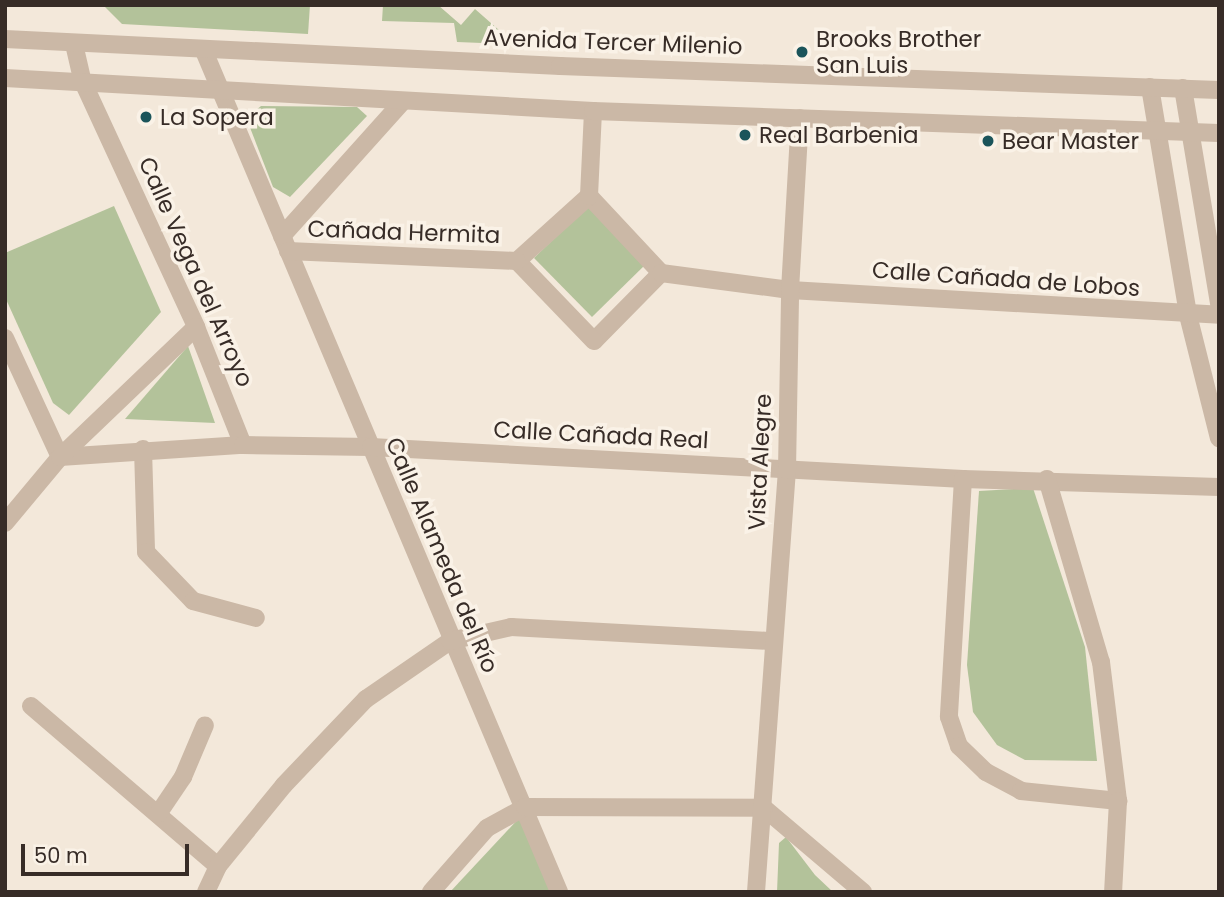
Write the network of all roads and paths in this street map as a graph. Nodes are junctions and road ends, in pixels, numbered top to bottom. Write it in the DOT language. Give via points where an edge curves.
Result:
graph roads {
  1 [pos="5,39"];
  2 [pos="74,44"];
  3 [pos="204,51"];
  4 [pos="5,78"];
  5 [pos="83,82"];
  6 [pos="1150,87"];
  7 [pos="220,88"];
  8 [pos="1183,88"];
  9 [pos="1219,90"];
  10 [pos="403,101"];
  11 [pos="593,111"];
  12 [pos="800,118"];
  13 [pos="1157,131"];
  14 [pos="1192,132"];
  15 [pos="1219,133"];
  16 [pos="589,196"];
  17 [pos="285,243"];
  18 [pos="517,261"];
  19 [pos="661,272"];
  20 [pos="790,290"];
  21 [pos="1219,304"];
  22 [pos="1219,315"];
  23 [pos="1188,316"];
  24 [pos="196,327"];
  25 [pos="5,338"];
  26 [pos="1219,438"];
  27 [pos="243,445"];
  28 [pos="371,446"];
  29 [pos="143,449"];
  30 [pos="60,457"];
  31 [pos="787,470"];
  32 [pos="963,479"];
  33 [pos="1047,479"];
  34 [pos="1219,488"];
  35 [pos="7,520"];
  36 [pos="256,618"];
  37 [pos="450,641"];
  38 [pos="773,641"];
  39 [pos="31,706"];
  40 [pos="205,725"];
  41 [pos="1118,801"];
  42 [pos="525,807"];
  43 [pos="764,808"];
  44 [pos="158,814"];
  45 [pos="218,866"];
  46 [pos="206,892"];
  47 [pos="431,892"];
  48 [pos="559,892"];
  49 [pos="756,892"];
  50 [pos="863,892"];
  51 [pos="1113,892"];
  1 -- 2 [label="street, Avenida Tercer Milenio"];
  2 -- 3 [label="street, Avenida Tercer Milenio"];
  2 -- 5 [label="street, Calle Vega del Arroyo"];
  3 -- 6 [label="street, Avenida Tercer Milenio"];
  3 -- 7 [label="street, Calle Alameda del Río"];
  4 -- 5 [label="street"];
  5 -- 7 [label="street"];
  5 -- 24 [label="street, Calle Vega del Arroyo"];
  6 -- 8 [label="street, Avenida Tercer Milenio"];
  6 -- 13 [label="street"];
  7 -- 10 [label="street"];
  7 -- 17 [label="street, Calle Alameda del Río"];
  8 -- 9 [label="street, Avenida Tercer Milenio"];
  8 -- 14 [label="street"];
  10 -- 11 [label="street"];
  10 -- 17 [label="street"];
  11 -- 12 [label="street"];
  11 -- 16 [label="street"];
  12 -- 13 [label="street"];
  12 -- 20 [label="street, Vista Alegre"];
  13 -- 14 [label="street"];
  13 -- 23 [label="street"];
  14 -- 15 [label="street"];
  14 -- 21 [label="street"];
  16 -- 18 [label="street, Cañada Hermita"];
  16 -- 19 [label="street"];
  17 -- 18 [label="street, Cañada Hermita"];
  17 -- 28 [label="street, Calle Alameda del Río"];
  18 -- 19 [label="street, Cañada Hermita" via="594,341"];
  19 -- 20 [label="street"];
  20 -- 23 [label="street, Calle Cañada de Lobos"];
  20 -- 31 [label="street, Vista Alegre"];
  22 -- 23 [label="street, Calle Cañada de Lobos"];
  23 -- 26 [label="street"];
  24 -- 27 [label="street, Calle Vega del Arroyo"];
  24 -- 30 [label="street"];
  25 -- 30 [label="street"];
  27 -- 28 [label="street, Calle Cañada Real"];
  27 -- 29 [label="street, Calle Cañada Real"];
  28 -- 31 [label="street, Calle Cañada Real"];
  28 -- 37 [label="street, Calle Alameda del Río"];
  29 -- 30 [label="street, Calle Cañada Real"];
  29 -- 36 [label="street" via="146,552 193,601"];
  30 -- 35 [label="street"];
  31 -- 32 [label="street, Calle Cañada Real"];
  31 -- 38 [label="street, Vista Alegre"];
  32 -- 33 [label="street, Calle Cañada Real"];
  32 -- 41 [label="street" via="949,717 959,746 986,772 1021,791"];
  33 -- 34 [label="street, Calle Cañada Real"];
  33 -- 41 [label="street" via="1101,662"];
  37 -- 38 [label="street" via="511,627"];
  37 -- 42 [label="street, Calle Alameda del Río"];
  37 -- 45 [label="street" via="366,699 284,785"];
  38 -- 43 [label="street, Vista Alegre"];
  39 -- 44 [label="street"];
  40 -- 44 [label="street" via="183,777"];
  41 -- 51 [label="street"];
  42 -- 43 [label="street"];
  42 -- 47 [label="street" via="487,828"];
  42 -- 48 [label="street, Calle Alameda del Río"];
  43 -- 49 [label="street, Vista Alegre"];
  43 -- 50 [label="street"];
  44 -- 45 [label="street"];
  45 -- 46 [label="street"];
}
